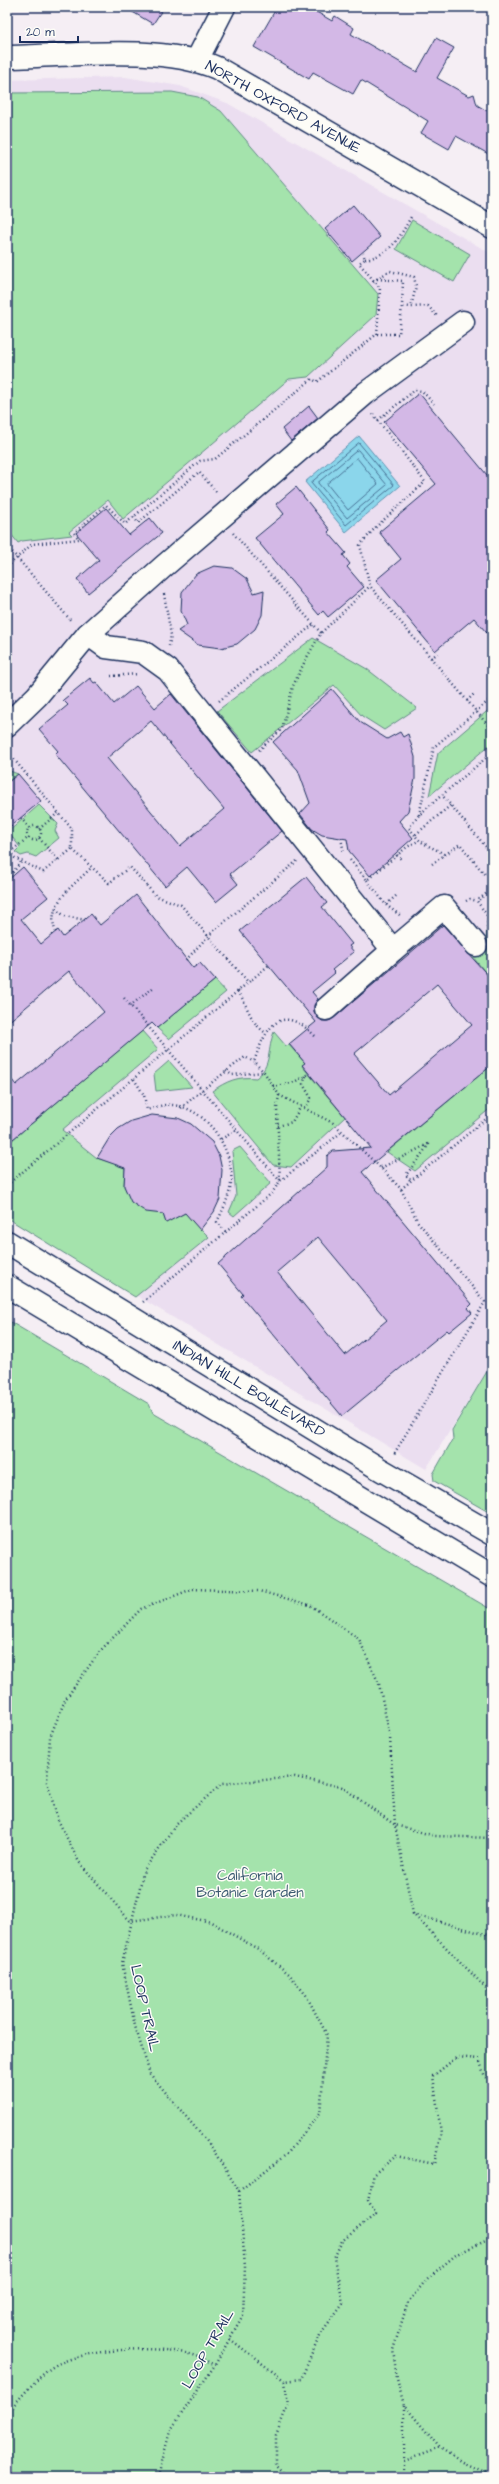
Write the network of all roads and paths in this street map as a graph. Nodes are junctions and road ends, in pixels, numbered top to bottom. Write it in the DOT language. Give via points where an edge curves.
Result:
graph roads {
  1 [pos="224,7"];
  2 [pos="7,57"];
  3 [pos="198,60"];
  4 [pos="411,217"];
  5 [pos="492,227"];
  6 [pos="363,253"];
  7 [pos="365,259"];
  8 [pos="375,280"];
  9 [pos="402,306"];
  10 [pos="411,307"];
  11 [pos="457,326"];
  12 [pos="377,334"];
  13 [pos="360,399"];
  14 [pos="434,404"];
  15 [pos="378,420"];
  16 [pos="222,499"];
  17 [pos="134,517"];
  18 [pos="230,528"];
  19 [pos="7,546"];
  20 [pos="17,558"];
  21 [pos="7,567"];
  22 [pos="370,586"];
  23 [pos="166,589"];
  24 [pos="314,624"];
  25 [pos="322,633"];
  26 [pos="88,634"];
  27 [pos="438,653"];
  28 [pos="431,658"];
  29 [pos="159,663"];
  30 [pos="111,676"];
  31 [pos="474,694"];
  32 [pos="492,698"];
  33 [pos="467,701"];
  34 [pos="476,712"];
  35 [pos="204,714"];
  36 [pos="7,725"];
  37 [pos="492,730"];
  38 [pos="492,753"];
  39 [pos="7,757"];
  40 [pos="244,763"];
  41 [pos="442,795"];
  42 [pos="451,805"];
  43 [pos="58,813"];
  44 [pos="419,815"];
  45 [pos="21,818"];
  46 [pos="30,828"];
  47 [pos="39,828"];
  48 [pos="415,835"];
  49 [pos="29,837"];
  50 [pos="39,838"];
  51 [pos="341,838"];
  52 [pos="418,841"];
  53 [pos="7,848"];
  54 [pos="72,848"];
  55 [pos="312,849"];
  56 [pos="10,852"];
  57 [pos="444,854"];
  58 [pos="492,854"];
  59 [pos="397,855"];
  60 [pos="58,860"];
  61 [pos="402,860"];
  62 [pos="22,862"];
  63 [pos="432,864"];
  64 [pos="92,867"];
  65 [pos="492,869"];
  66 [pos="7,876"];
  67 [pos="367,880"];
  68 [pos="492,889"];
  69 [pos="398,894"];
  70 [pos="55,909"];
  71 [pos="84,920"];
  72 [pos="56,932"];
  73 [pos="208,936"];
  74 [pos="476,946"];
  75 [pos="393,950"];
  76 [pos="186,960"];
  77 [pos="269,965"];
  78 [pos="248,982"];
  79 [pos="154,987"];
  80 [pos="238,991"];
  81 [pos="124,998"];
  82 [pos="130,1006"];
  83 [pos="326,1009"];
  84 [pos="266,1032"];
  85 [pos="315,1036"];
  86 [pos="168,1050"];
  87 [pos="254,1062"];
  88 [pos="226,1071"];
  89 [pos="264,1072"];
  90 [pos="134,1079"];
  91 [pos="273,1086"];
  92 [pos="202,1090"];
  93 [pos="279,1095"];
  94 [pos="301,1106"];
  95 [pos="181,1108"];
  96 [pos="306,1108"];
  97 [pos="492,1114"];
  98 [pos="278,1126"];
  99 [pos="237,1130"];
  100 [pos="343,1131"];
  101 [pos="221,1139"];
  102 [pos="381,1168"];
  103 [pos="280,1181"];
  104 [pos="411,1181"];
  105 [pos="7,1185"];
  106 [pos="401,1189"];
  107 [pos="226,1232"];
  108 [pos="7,1242"];
  109 [pos="7,1286"];
  110 [pos="140,1304"];
  111 [pos="392,1458"];
  112 [pos="492,1534"];
  113 [pos="492,1576"];
  114 [pos="395,1825"];
  115 [pos="492,1838"];
  116 [pos="413,1914"];
  117 [pos="130,1922"];
  118 [pos="492,1934"];
  119 [pos="492,1994"];
  120 [pos="492,2080"];
  121 [pos="239,2192"];
  122 [pos="492,2238"];
  123 [pos="230,2339"];
  124 [pos="215,2364"];
  125 [pos="285,2382"];
  126 [pos="404,2405"];
  127 [pos="7,2413"];
  128 [pos="440,2448"];
  129 [pos="404,2461"];
  130 [pos="492,2476"];
  131 [pos="158,2477"];
  132 [pos="293,2477"];
  133 [pos="404,2477"];
  1 -- 3 [label="main road"];
  2 -- 3 [label="main road, NORTH OXFORD AVENUE" via="153,54"];
  3 -- 5 [label="main road, NORTH OXFORD AVENUE" via="224,72"];
  4 -- 7 [label="path" via="395,246 377,257"];
  6 -- 7 [label="path"];
  7 -- 8 [label="path" via="359,263"];
  8 -- 9 [label="path" via="403,281"];
  8 -- 10 [label="path" via="390,271 414,277 416,286"];
  8 -- 12 [label="path" via="380,288"];
  9 -- 10 [label="path"];
  9 -- 12 [label="path" via="399,334"];
  10 -- 11 [label="path" via="428,306"];
  11 -- 13 [label="main road"];
  12 -- 17 [label="path" via="317,382 312,379 215,459 200,461"];
  13 -- 15 [label="path"];
  13 -- 26 [label="main road"];
  14 -- 15 [label="path" via="422,391 415,390"];
  15 -- 22 [label="path" via="425,482 360,545"];
  16 -- 17 [label="path" via="199,472 138,522"];
  17 -- 20 [label="path" via="125,524 106,506 74,533 79,538 32,544"];
  18 -- 24 [label="path"];
  19 -- 20 [label="path"];
  20 -- 21 [label="path"];
  20 -- 26 [label="path" via="76,627"];
  22 -- 25 [label="path"];
  22 -- 28 [label="path"];
  23 -- 29 [label="path" via="165,606 170,619 171,636 168,653"];
  24 -- 25 [label="path"];
  24 -- 35 [label="path"];
  25 -- 40 [label="path" via="306,658 293,686 282,729"];
  26 -- 29 [label="main road" via="106,646 143,652"];
  26 -- 36 [label="main road" via="37,696"];
  27 -- 28 [label="path"];
  28 -- 33 [label="path"];
  29 -- 30 [label="path" via="139,674"];
  29 -- 35 [label="main road" via="168,670"];
  31 -- 33 [label="path"];
  32 -- 34 [label="path"];
  33 -- 34 [label="path"];
  34 -- 37 [label="path"];
  34 -- 44 [label="path" via="434,747"];
  35 -- 40 [label="main road"];
  38 -- 41 [label="path"];
  39 -- 43 [label="path" via="12,757"];
  40 -- 55 [label="main road"];
  41 -- 42 [label="path"];
  41 -- 44 [label="path"];
  42 -- 48 [label="path"];
  42 -- 58 [label="path"];
  43 -- 47 [label="path"];
  43 -- 54 [label="path" via="72,829"];
  44 -- 48 [label="path" via="409,828"];
  45 -- 46 [label="path"];
  46 -- 47 [label="path"];
  46 -- 49 [label="path"];
  47 -- 50 [label="path"];
  48 -- 52 [label="path"];
  49 -- 50 [label="path" via="32,840"];
  49 -- 56 [label="path"];
  50 -- 60 [label="path"];
  51 -- 67 [label="path" via="343,853"];
  52 -- 57 [label="path" via="433,846"];
  52 -- 59 [label="path"];
  53 -- 56 [label="path"];
  54 -- 60 [label="path"];
  54 -- 64 [label="path"];
  55 -- 73 [label="path"];
  55 -- 75 [label="main road"];
  56 -- 62 [label="path"];
  57 -- 63 [label="path"];
  57 -- 65 [label="path" via="460,844 485,875"];
  59 -- 61 [label="path"];
  59 -- 67 [label="path"];
  60 -- 62 [label="path" via="43,872"];
  62 -- 66 [label="path" via="9,877"];
  64 -- 70 [label="path" via="67,891"];
  64 -- 73 [label="path" via="108,883 130,867 156,896 181,905"];
  67 -- 69 [label="path" via="386,905"];
  68 -- 74 [label="path" via="477,901 488,917 487,930"];
  70 -- 71 [label="path" via="65,916"];
  70 -- 72 [label="path" via="52,917"];
  73 -- 76 [label="path"];
  73 -- 78 [label="path"];
  74 -- 75 [label="main road" via="444,907"];
  75 -- 83 [label="main road"];
  77 -- 78 [label="path"];
  78 -- 80 [label="path"];
  79 -- 82 [label="path"];
  80 -- 84 [label="path" via="246,1003 250,1017"];
  80 -- 86 [label="path"];
  81 -- 82 [label="path"];
  82 -- 86 [label="path"];
  84 -- 85 [label="path" via="276,1022 288,1019 302,1024"];
  84 -- 87 [label="path"];
  86 -- 90 [label="path"];
  86 -- 92 [label="path"];
  87 -- 88 [label="path" via="245,1057"];
  87 -- 89 [label="path"];
  88 -- 89 [label="path" via="232,1075"];
  88 -- 92 [label="path"];
  89 -- 91 [label="path"];
  90 -- 95 [label="path" via="144,1095 147,1110 166,1105"];
  90 -- 105 [label="path"];
  91 -- 93 [label="path"];
  91 -- 96 [label="path" via="292,1083 307,1075 303,1084 310,1098"];
  92 -- 95 [label="path"];
  92 -- 99 [label="path"];
  93 -- 94 [label="path"];
  93 -- 98 [label="path"];
  94 -- 96 [label="path"];
  94 -- 98 [label="path" via="292,1122"];
  95 -- 101 [label="path" via="188,1109 207,1123"];
  96 -- 100 [label="path"];
  97 -- 104 [label="path"];
  98 -- 103 [label="path"];
  99 -- 101 [label="path"];
  99 -- 103 [label="path"];
  100 -- 102 [label="path"];
  100 -- 103 [label="path"];
  101 -- 107 [label="path" via="229,1159 231,1183 217,1222"];
  102 -- 104 [label="path" via="430,1143 406,1175"];
  102 -- 106 [label="path"];
  103 -- 107 [label="path" via="272,1193"];
  104 -- 106 [label="path"];
  106 -- 111 [label="path" via="418,1222 485,1302"];
  107 -- 110 [label="path"];
  108 -- 112 [label="main road, INDIAN HILL BOULEVARD"];
  109 -- 113 [label="main road"];
  114 -- 115 [label="path, LOOP TRAIL" via="435,1836"];
  114 -- 116 [label="path"];
  114 -- 117 [label="path, LOOP TRAIL" via="342,1787 295,1777 222,1784 177,1823 144,1870"];
  114 -- 117 [label="path" via="390,1737 379,1684 359,1639 310,1604 258,1591 192,1589 141,1609 100,1651 65,1700 50,1737 47,1782 58,1820 79,1862"];
  116 -- 118 [label="path"];
  116 -- 119 [label="path"];
  117 -- 121 [label="path, LOOP TRAIL" via="122,1963 135,2026 150,2074 210,2145"];
  117 -- 121 [label="path" via="176,1915 211,1922 258,1949 290,1974 306,1995 326,2036 320,2113 288,2154"];
  120 -- 125 [label="path" via="485,2077 479,2059 457,2056 432,2076 441,2132 434,2164 396,2156 374,2174 368,2200 376,2214 342,2241 334,2258 343,2303 321,2333 301,2379"];
  121 -- 123 [label="path, LOOP TRAIL" via="245,2267 243,2315"];
  122 -- 126 [label="path" via="457,2254 428,2278 408,2302 394,2350 397,2379"];
  123 -- 124 [label="path, LOOP TRAIL"];
  123 -- 125 [label="path"];
  124 -- 127 [label="path" via="189,2354 149,2349 92,2352 58,2363"];
  124 -- 131 [label="path, LOOP TRAIL" via="170,2431"];
  125 -- 132 [label="path" via="288,2405 276,2435 276,2464 287,2476"];
  126 -- 128 [label="path"];
  126 -- 129 [label="path"];
  128 -- 129 [label="path"];
  128 -- 130 [label="path"];
  129 -- 133 [label="path"];
}
